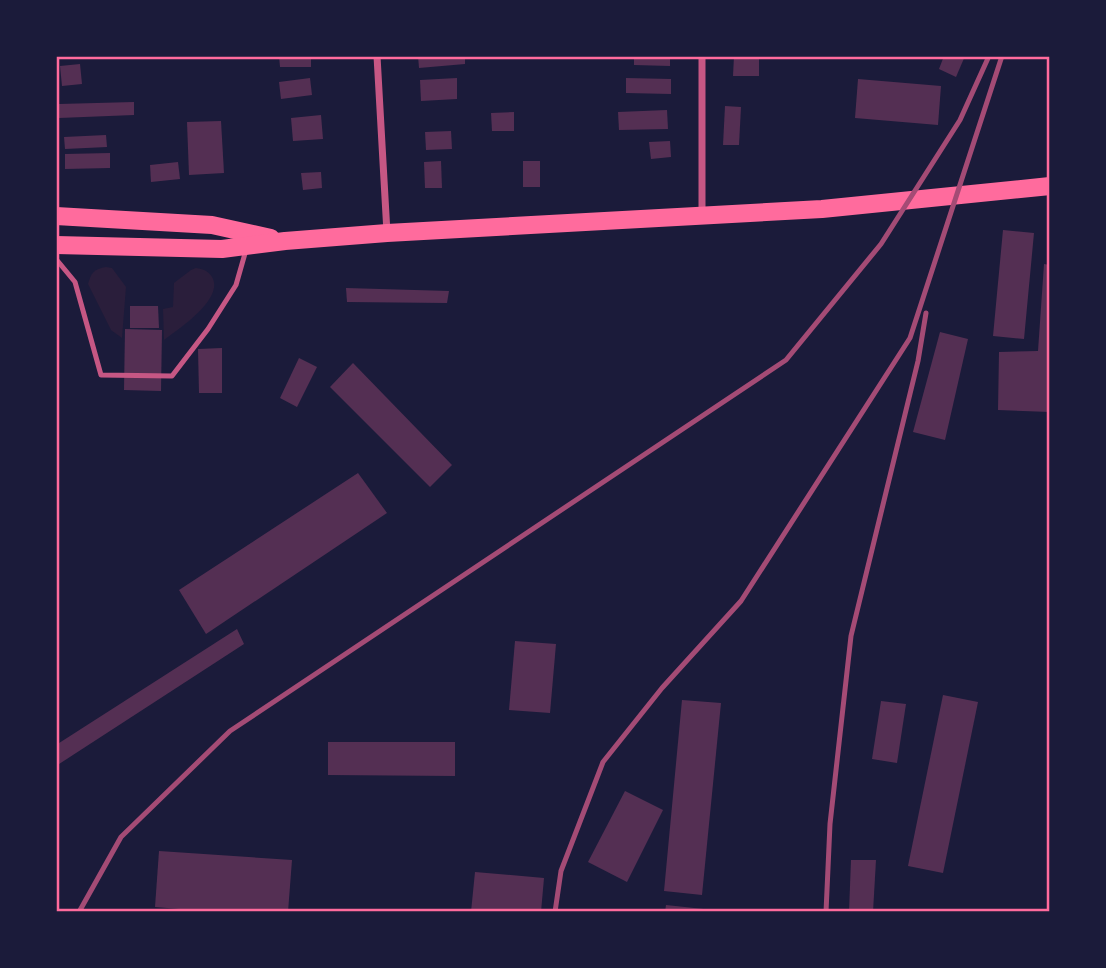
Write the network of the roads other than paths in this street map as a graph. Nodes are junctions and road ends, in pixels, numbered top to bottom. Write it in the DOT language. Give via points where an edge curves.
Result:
graph roads {
  1 [pos="377,56"];
  2 [pos="702,56"];
  3 [pos="1050,186"];
  4 [pos="702,215"];
  5 [pos="56,216"];
  6 [pos="387,233"];
  7 [pos="285,241"];
  8 [pos="56,245"];
  9 [pos="247,246"];
  10 [pos="56,259"];
  1 -- 6 [label="street"];
  2 -- 4 [label="street"];
  3 -- 4 [label="main road" via="822,209"];
  4 -- 6 [label="main road"];
  5 -- 7 [label="main road" via="212,225"];
  6 -- 7 [label="main road"];
  7 -- 9 [label="main road"];
  8 -- 9 [label="main road"];
  9 -- 10 [label="lane" via="236,285 172,376 101,375 75,282"];
}
